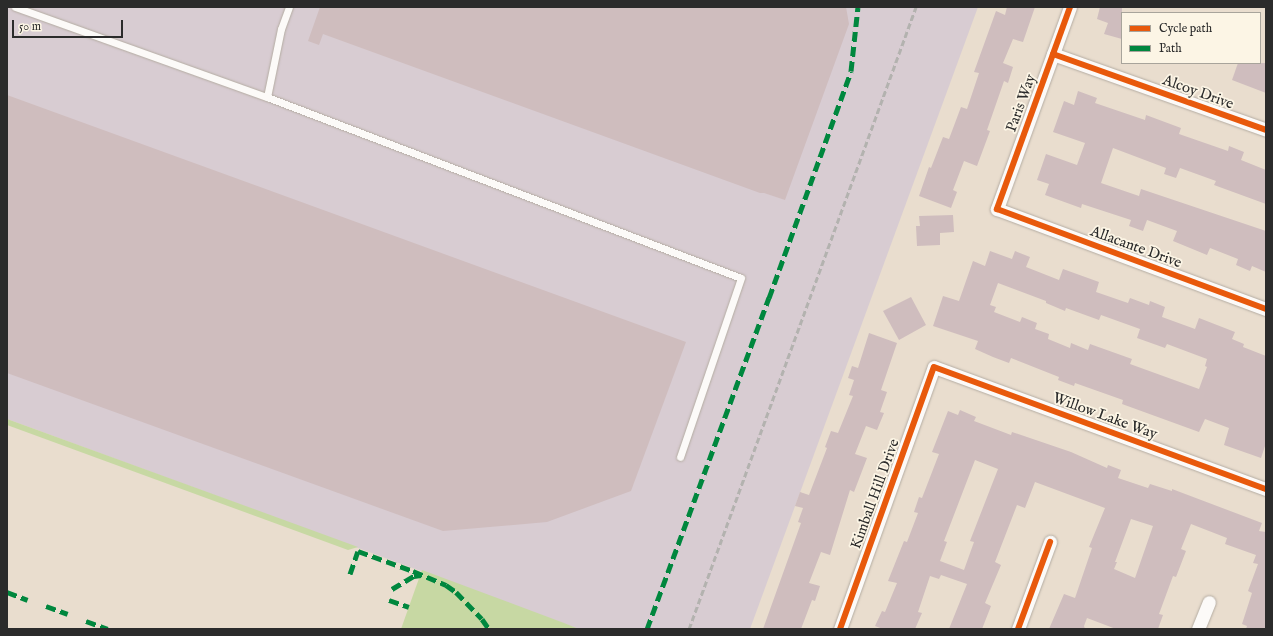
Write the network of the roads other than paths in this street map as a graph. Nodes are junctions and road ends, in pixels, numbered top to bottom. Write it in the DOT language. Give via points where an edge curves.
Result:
graph roads {
  1 [pos="15,7"];
  2 [pos="288,7"];
  3 [pos="1070,7"];
  4 [pos="1053,54"];
  5 [pos="267,98"];
  6 [pos="1266,130"];
  7 [pos="997,209"];
  8 [pos="1266,309"];
  9 [pos="934,367"];
  10 [pos="680,457"];
  11 [pos="1266,489"];
  12 [pos="1050,542"];
  13 [pos="1208,602"];
  14 [pos="840,629"];
  15 [pos="1018,629"];
  16 [pos="1198,629"];
  1 -- 5 [label="lane"];
  2 -- 5 [label="lane"];
  3 -- 4 [label="street, Paris Way"];
  4 -- 6 [label="street, Alcoy Drive"];
  4 -- 7 [label="street, Paris Way"];
  5 -- 10 [label="lane" via="741,278"];
  7 -- 8 [label="street, Allacante Drive"];
  9 -- 11 [label="street, Willow Lake Way"];
  9 -- 14 [label="street, Kimball Hill Drive"];
  12 -- 15 [label="street"];
  13 -- 16 [label="street"];
}
